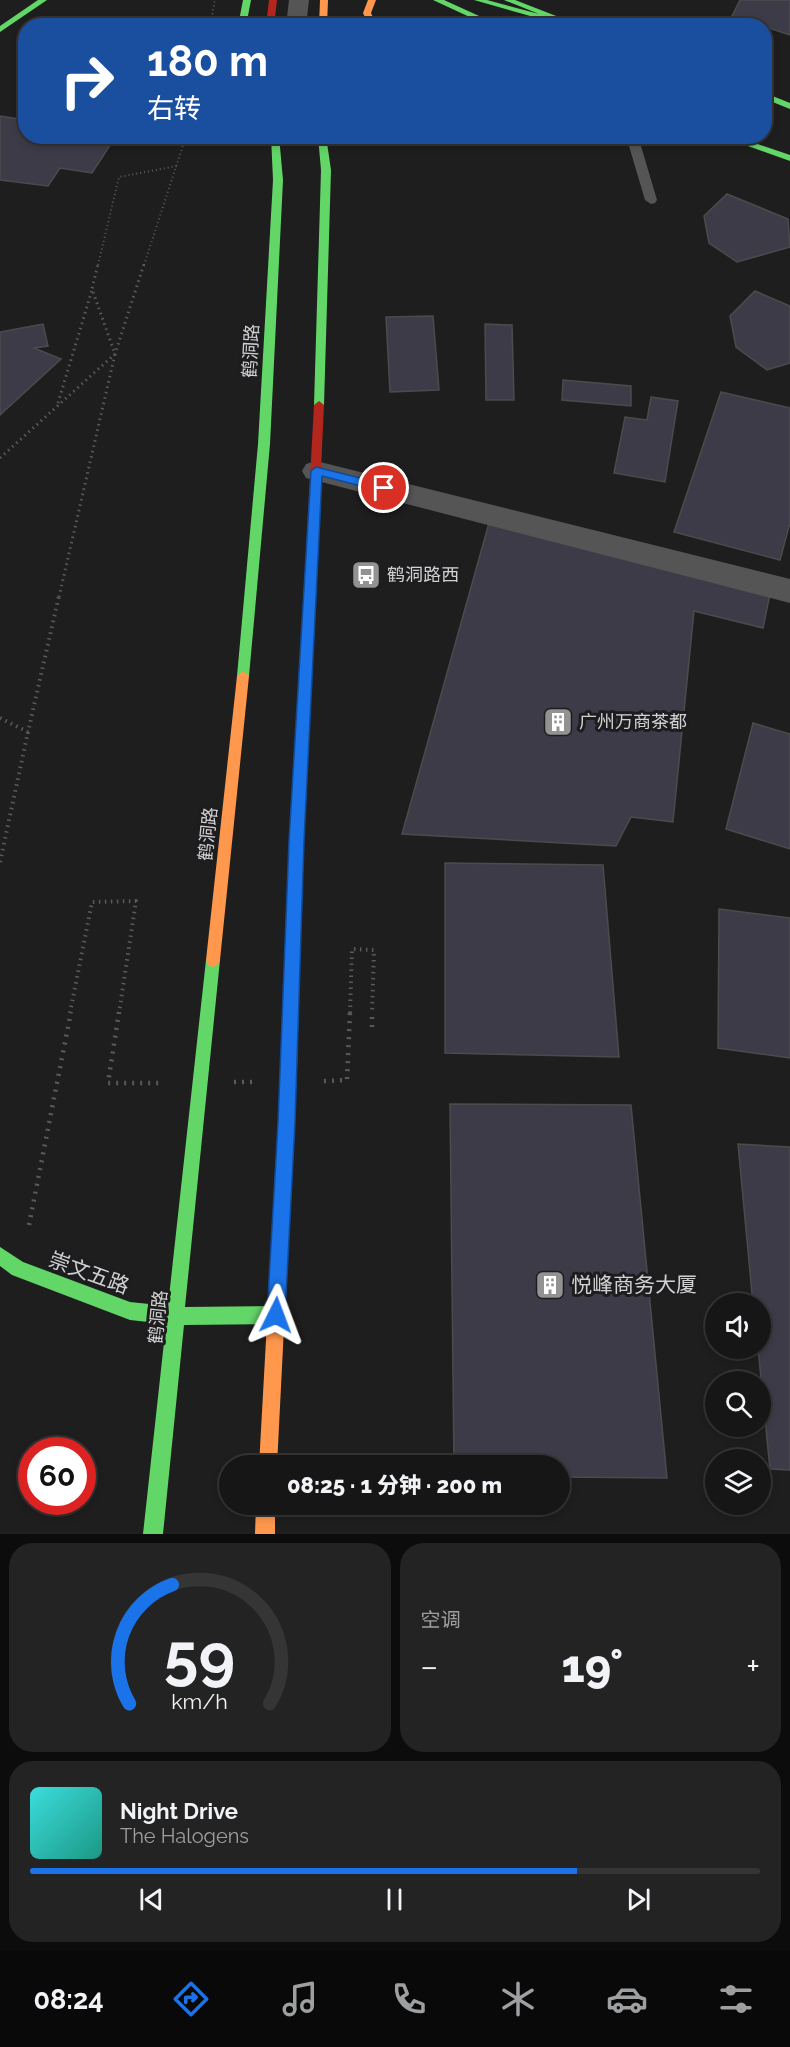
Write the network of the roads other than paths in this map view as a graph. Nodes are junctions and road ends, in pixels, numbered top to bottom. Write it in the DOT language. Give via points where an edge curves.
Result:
graph roads {
  1 [pos="43,0"];
  2 [pos="247,0"];
  3 [pos="273,0"];
  4 [pos="298,0"];
  5 [pos="324,0"];
  6 [pos="372,0"];
  7 [pos="437,0"];
  8 [pos="478,0"];
  9 [pos="508,0"];
  10 [pos="244,18"];
  11 [pos="271,18"];
  12 [pos="297,18"];
  13 [pos="323,18"];
  14 [pos="369,18"];
  15 [pos="479,18"];
  16 [pos="544,18"];
  17 [pos="556,18"];
  18 [pos="0,30"];
  19 [pos="772,99"];
  20 [pos="790,106"];
  21 [pos="265,144"];
  22 [pos="276,144"];
  23 [pos="284,144"];
  24 [pos="323,144"];
  25 [pos="634,144"];
  26 [pos="748,144"];
  27 [pos="337,145"];
  28 [pos="790,158"];
  29 [pos="326,170"];
  30 [pos="278,180"];
  31 [pos="651,200"];
  32 [pos="316,471"];
  33 [pos="790,591"];
  34 [pos="0,1256"];
  35 [pos="276,1315"];
  36 [pos="176,1316"];
  37 [pos="269,1455"];
  38 [pos="266,1515"];
  39 [pos="153,1534"];
  40 [pos="265,1534"];
  1 -- 18 [label="main road"];
  2 -- 10 [label="main road"];
  3 -- 11 [label="main road"];
  4 -- 12 [label="street"];
  5 -- 13 [label="main road"];
  6 -- 14 [label="main road" via="367,13"];
  7 -- 15 [label="main road"];
  8 -- 16 [label="main road"];
  9 -- 17 [label="main road"];
  19 -- 20 [label="main road"];
  21 -- 30 [label="main road"];
  22 -- 30 [label="main road, 鹤洞路"];
  23 -- 30 [label="street"];
  24 -- 29 [label="main road"];
  25 -- 31 [label="lane"];
  26 -- 28 [label="main road"];
  27 -- 29 [label="main road"];
  29 -- 32 [label="main road"];
  30 -- 36 [label="main road, 鹤洞路" via="252,588"];
  32 -- 33 [label="street"];
  32 -- 35 [label="main road"];
  34 -- 36 [label="main road, 崇文五路" via="18,1269 130,1311"];
  35 -- 36 [label="main road, 崇文五路"];
  35 -- 37 [label="main road"];
  36 -- 39 [label="main road, 鹤洞路"];
  38 -- 40 [label="main road"];
}
